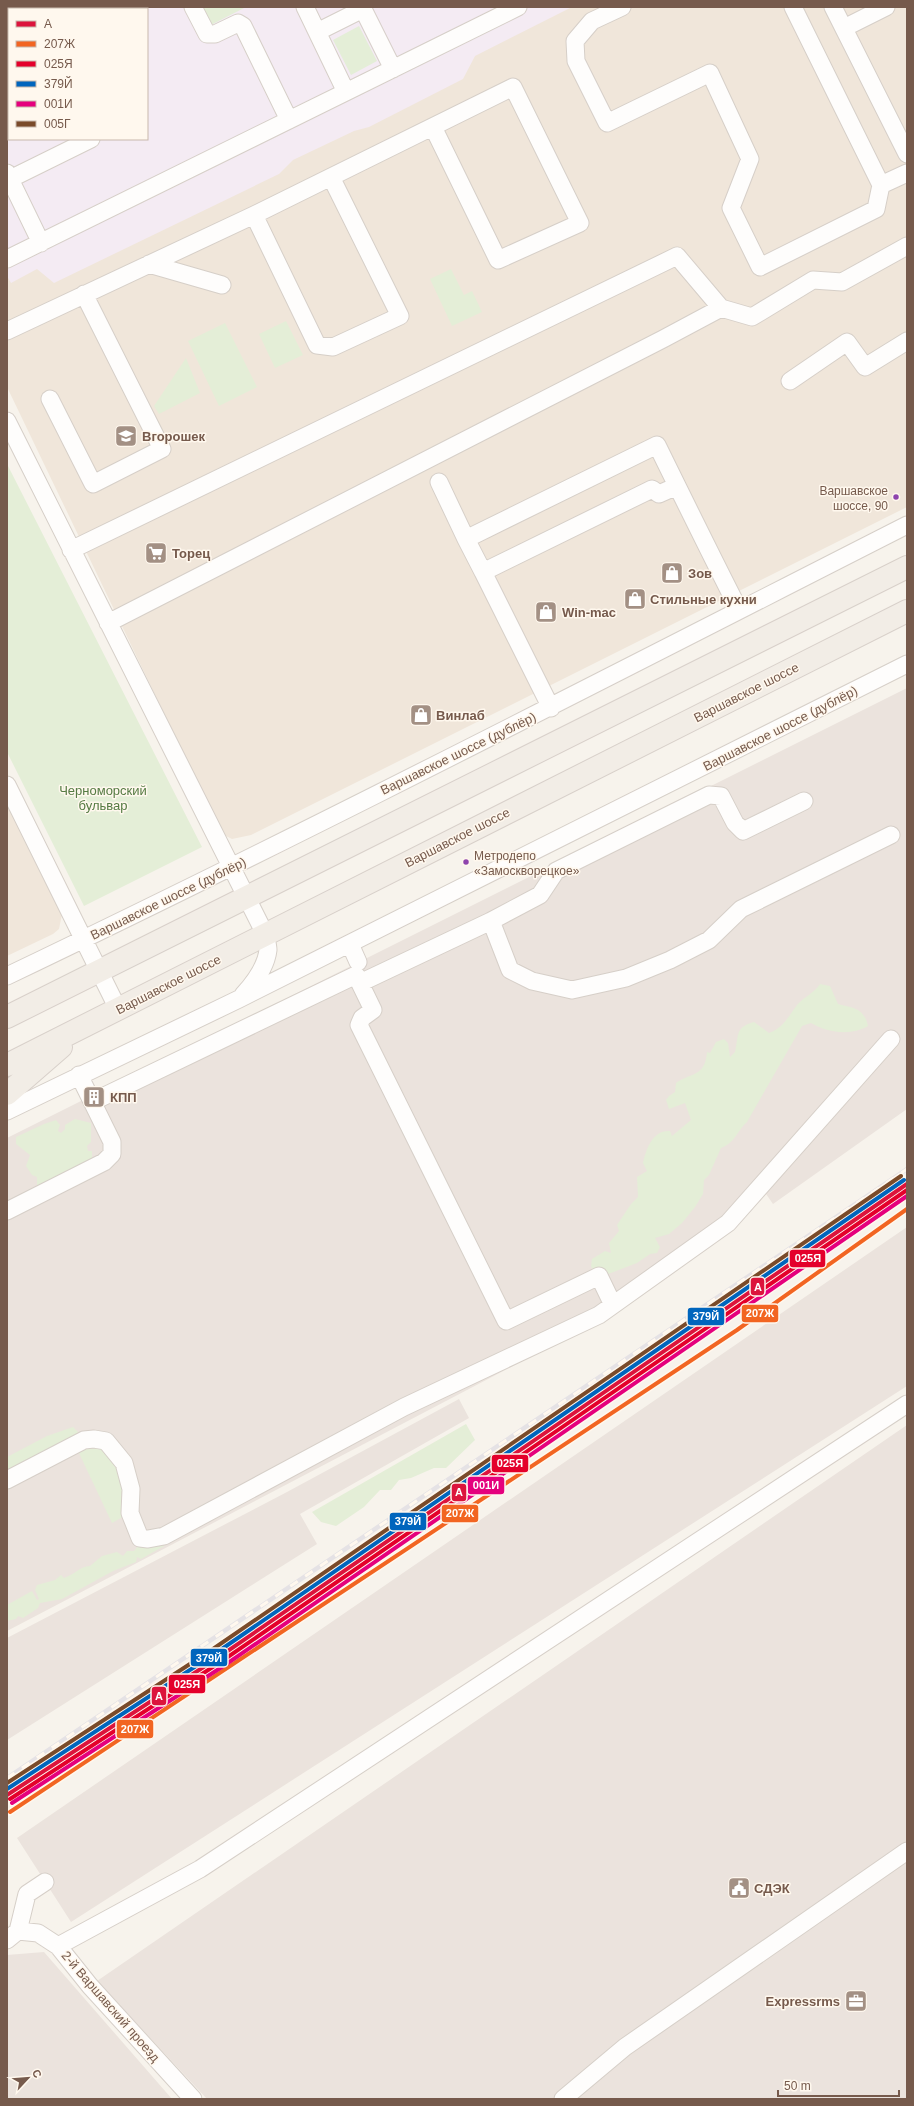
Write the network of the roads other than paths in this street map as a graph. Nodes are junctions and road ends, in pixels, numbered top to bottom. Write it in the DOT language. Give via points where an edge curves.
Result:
graph roads {
  1 [pos="193,7"];
  2 [pos="304,7"];
  3 [pos="518,7"];
  4 [pos="622,7"];
  5 [pos="793,7"];
  6 [pos="833,7"];
  7 [pos="886,7"];
  8 [pos="365,8"];
  9 [pos="844,28"];
  10 [pos="317,32"];
  11 [pos="393,69"];
  12 [pos="346,92"];
  13 [pos="289,120"];
  14 [pos="433,127"];
  15 [pos="89,140"];
  16 [pos="905,147"];
  17 [pos="907,173"];
  18 [pos="8,176"];
  19 [pos="331,177"];
  20 [pos="881,185"];
  21 [pos="254,215"];
  22 [pos="41,243"];
  23 [pos="907,246"];
  24 [pos="9,253"];
  25 [pos="149,264"];
  26 [pos="222,285"];
  27 [pos="84,294"];
  28 [pos="721,308"];
  29 [pos="7,331"];
  30 [pos="907,341"];
  31 [pos="790,381"];
  32 [pos="50,399"];
  33 [pos="7,422"];
  34 [pos="439,482"];
  35 [pos="677,486"];
  36 [pos="907,525"];
  37 [pos="466,539"];
  38 [pos="72,550"];
  39 [pos="907,567"];
  40 [pos="483,572"];
  41 [pos="739,610"];
  42 [pos="907,611"];
  43 [pos="108,622"];
  44 [pos="907,664"];
  45 [pos="551,708"];
  46 [pos="7,785"];
  47 [pos="804,802"];
  48 [pos="621,808"];
  49 [pos="633,832"];
  50 [pos="891,835"];
  51 [pos="231,867"];
  52 [pos="247,898"];
  53 [pos="491,921"];
  54 [pos="265,934"];
  55 [pos="83,939"];
  56 [pos="350,944"];
  57 [pos="358,962"];
  58 [pos="99,971"];
  59 [pos="7,976"];
  60 [pos="360,983"];
  61 [pos="239,999"];
  62 [pos="118,1009"];
  63 [pos="7,1017"];
  64 [pos="95,1021"];
  65 [pos="891,1040"];
  66 [pos="7,1065"];
  67 [pos="79,1075"];
  68 [pos="7,1094"];
  69 [pos="92,1102"];
  70 [pos="7,1111"];
  71 [pos="7,1210"];
  72 [pos="613,1305"];
  73 [pos="907,1404"];
  74 [pos="7,1480"];
  75 [pos="907,1851"];
  76 [pos="45,1882"];
  77 [pos="12,1936"];
  78 [pos="58,1946"];
  79 [pos="193,2099"];
  80 [pos="563,2099"];
  1 -- 13 [label="street" via="207,34 215,34 238,23 243,26"];
  2 -- 10 [label="street"];
  3 -- 11 [label="street"];
  4 -- 20 [label="street" via="592,21 575,41 576,61 607,123 710,73 750,159 731,208 760,267 876,209"];
  5 -- 20 [label="street"];
  6 -- 9 [label="street"];
  7 -- 9 [label="street"];
  8 -- 10 [label="street"];
  8 -- 11 [label="street"];
  9 -- 16 [label="street"];
  10 -- 12 [label="street"];
  11 -- 12 [label="street"];
  12 -- 13 [label="street"];
  13 -- 22 [label="street"];
  14 -- 14 [label="street" via="513,88 580,223 498,260"];
  14 -- 19 [label="street"];
  15 -- 18 [label="street"];
  17 -- 20 [label="street"];
  18 -- 22 [label="street"];
  19 -- 21 [label="street"];
  19 -- 21 [label="street" via="400,316 333,347 317,345"];
  21 -- 25 [label="street"];
  22 -- 24 [label="street"];
  23 -- 28 [label="street" via="842,282 812,280 752,317"];
  25 -- 26 [label="street"];
  25 -- 27 [label="street"];
  27 -- 29 [label="street"];
  27 -- 32 [label="street" via="162,449 93,484"];
  28 -- 38 [label="street" via="678,256"];
  28 -- 43 [label="street"];
  30 -- 31 [label="street" via="865,367 847,342"];
  33 -- 38 [label="street"];
  34 -- 37 [label="street"];
  35 -- 37 [label="street" via="661,463 657,445"];
  35 -- 40 [label="street" via="658,494 652,488"];
  35 -- 41 [label="street"];
  36 -- 41 [label="street, Варшавское шоссе (дублёр)"];
  37 -- 40 [label="street"];
  38 -- 43 [label="street"];
  39 -- 52 [label="main road"];
  40 -- 45 [label="street"];
  41 -- 45 [label="street, Варшавское шоссе (дублёр)"];
  42 -- 54 [label="main road, Варшавское шоссе"];
  43 -- 51 [label="street"];
  44 -- 48 [label="street, Варшавское шоссе (дублёр)"];
  45 -- 51 [label="street, Варшавское шоссе (дублёр)"];
  46 -- 55 [label="street"];
  47 -- 49 [label="street" via="743,831 735,823 721,796 709,795"];
  48 -- 49 [label="street"];
  48 -- 56 [label="street, Варшавское шоссе (дублёр)"];
  49 -- 53 [label="street" via="556,871 540,895"];
  50 -- 53 [label="street" via="741,909 709,940 670,960 626,978 572,990 532,981 510,970"];
  51 -- 52 [label="street"];
  51 -- 55 [label="street, Варшавское шоссе (дублёр)"];
  52 -- 54 [label="street"];
  52 -- 58 [label="main road"];
  53 -- 60 [label="street"];
  54 -- 61 [label="street" via="268,949 263,966"];
  54 -- 62 [label="main road, Варшавское шоссе"];
  55 -- 58 [label="street"];
  55 -- 59 [label="street, Варшавское шоссе (дублёр)"];
  56 -- 57 [label="street"];
  56 -- 61 [label="street, Варшавское шоссе (дублёр)"];
  58 -- 62 [label="street"];
  58 -- 63 [label="main road"];
  60 -- 69 [label="street" via="356,975"];
  60 -- 72 [label="street" via="373,1010 362,1018 359,1025 506,1321 599,1276"];
  61 -- 67 [label="street, Варшавское шоссе (дублёр)"];
  62 -- 64 [label="main road, Варшавское шоссе"];
  64 -- 66 [label="main road, Варшавское шоссе"];
  64 -- 68 [label="main road"];
  65 -- 72 [label="street" via="728,1224"];
  67 -- 69 [label="street"];
  67 -- 70 [label="street, Варшавское шоссе (дублёр)"];
  69 -- 71 [label="street" via="112,1142 112,1154 104,1162"];
  72 -- 74 [label="street" via="599,1315 404,1407 164,1536 140,1538 130,1514 131,1489 128,1474 124,1463 106,1441 84,1440"];
  73 -- 78 [label="street" via="200,1869"];
  75 -- 80 [label="street" via="625,2047"];
  76 -- 77 [label="street" via="27,1894"];
  77 -- 78 [label="street, 2-й Варшавский проезд" via="38,1933"];
  78 -- 79 [label="street, 2-й Варшавский проезд" via="90,1986"];
}
